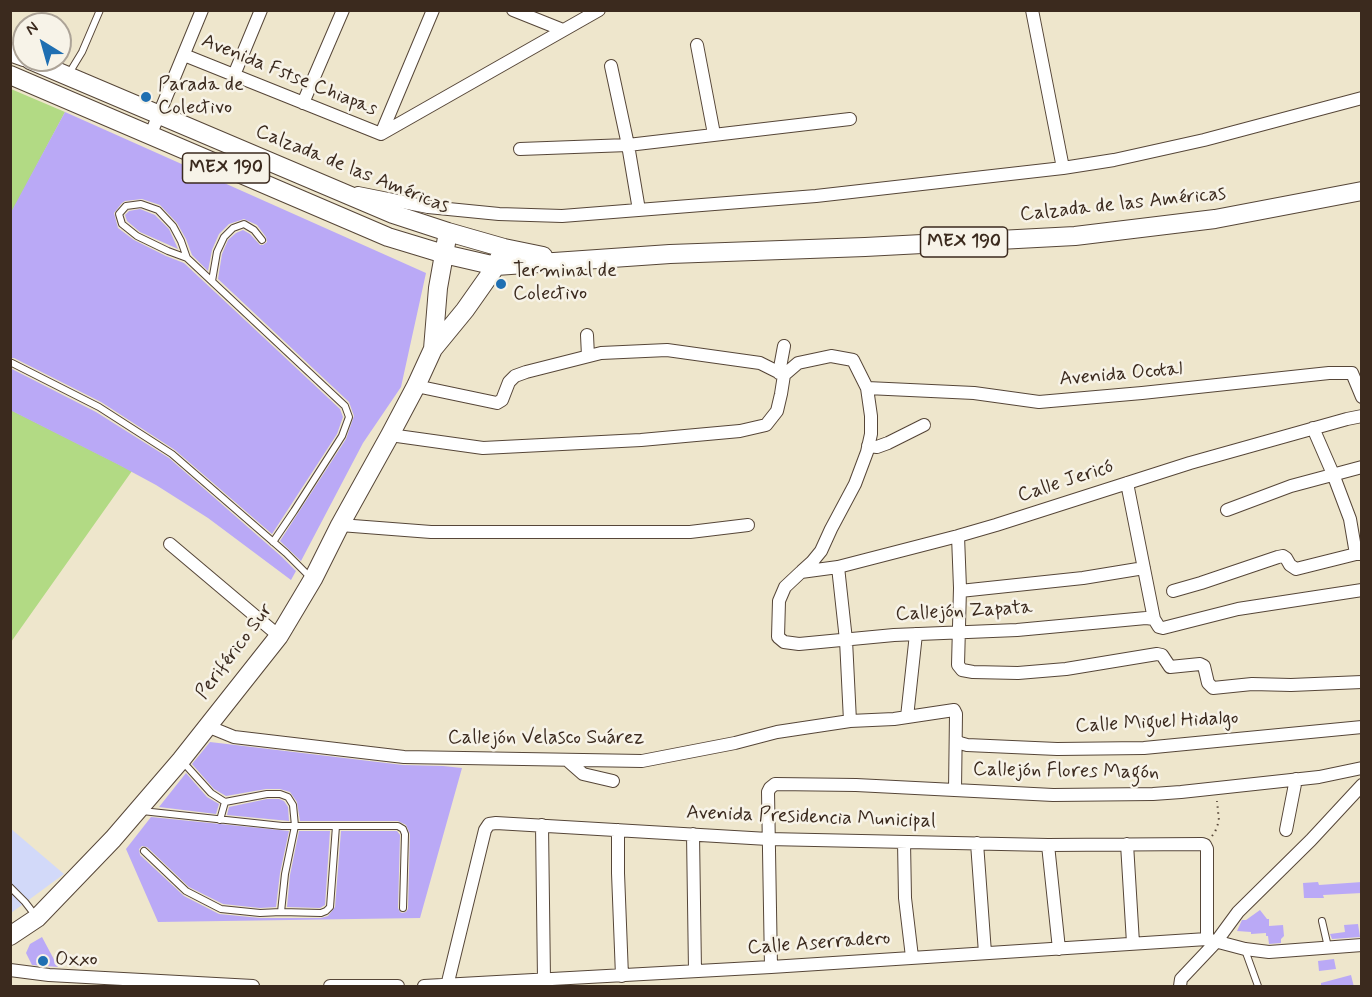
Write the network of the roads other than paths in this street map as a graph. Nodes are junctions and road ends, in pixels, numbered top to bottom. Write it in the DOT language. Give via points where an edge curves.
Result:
graph roads {
  1 [pos="100,10"];
  2 [pos="202,10"];
  3 [pos="261,10"];
  4 [pos="343,10"];
  5 [pos="433,10"];
  6 [pos="513,10"];
  7 [pos="599,10"];
  8 [pos="1032,10"];
  9 [pos="563,30"];
  10 [pos="697,45"];
  11 [pos="184,55"];
  12 [pos="611,66"];
  13 [pos="58,72"];
  14 [pos="10,75"];
  15 [pos="234,75"];
  16 [pos="68,76"];
  17 [pos="1362,98"];
  18 [pos="303,103"];
  19 [pos="159,115"];
  20 [pos="850,119"];
  21 [pos="381,134"];
  22 [pos="714,134"];
  23 [pos="150,135"];
  24 [pos="628,145"];
  25 [pos="520,148"];
  26 [pos="1063,168"];
  27 [pos="332,188"];
  28 [pos="1362,191"];
  29 [pos="639,210"];
  30 [pos="448,232"];
  31 [pos="262,240"];
  32 [pos="504,248"];
  33 [pos="444,254"];
  34 [pos="187,258"];
  35 [pos="563,261"];
  36 [pos="496,266"];
  37 [pos="212,281"];
  38 [pos="587,335"];
  39 [pos="784,346"];
  40 [pos="433,349"];
  41 [pos="588,356"];
  42 [pos="12,363"];
  43 [pos="781,374"];
  44 [pos="416,386"];
  45 [pos="867,388"];
  46 [pos="1362,397"];
  47 [pos="1362,416"];
  48 [pos="924,425"];
  49 [pos="1313,428"];
  50 [pos="390,435"];
  51 [pos="868,446"];
  52 [pos="1362,467"];
  53 [pos="1333,474"];
  54 [pos="1127,483"];
  55 [pos="1227,510"];
  56 [pos="340,525"];
  57 [pos="748,525"];
  58 [pos="958,536"];
  59 [pos="273,542"];
  60 [pos="170,544"];
  61 [pos="1359,554"];
  62 [pos="838,567"];
  63 [pos="1144,568"];
  64 [pos="801,572"];
  65 [pos="313,579"];
  66 [pos="1362,590"];
  67 [pos="960,591"];
  68 [pos="1173,591"];
  69 [pos="1157,623"];
  70 [pos="959,632"];
  71 [pos="916,634"];
  72 [pos="279,636"];
  73 [pos="846,640"];
  74 [pos="1362,682"];
  75 [pos="907,717"];
  76 [pos="850,721"];
  77 [pos="207,726"];
  78 [pos="1362,727"];
  79 [pos="956,740"];
  80 [pos="181,760"];
  81 [pos="567,760"];
  82 [pos="1362,768"];
  83 [pos="1296,779"];
  84 [pos="614,782"];
  85 [pos="1362,785"];
  86 [pos="956,790"];
  87 [pos="225,802"];
  88 [pos="138,810"];
  89 [pos="219,820"];
  90 [pos="542,825"];
  91 [pos="295,826"];
  92 [pos="336,826"];
  93 [pos="618,830"];
  94 [pos="1286,830"];
  95 [pos="693,834"];
  96 [pos="768,839"];
  97 [pos="904,842"];
  98 [pos="978,843"];
  99 [pos="1127,844"];
  100 [pos="1048,845"];
  101 [pos="144,851"];
  102 [pos="10,887"];
  103 [pos="403,908"];
  104 [pos="280,912"];
  105 [pos="37,918"];
  106 [pos="1322,921"];
  107 [pos="10,936"];
  108 [pos="1211,940"];
  109 [pos="1133,943"];
  110 [pos="1362,945"];
  111 [pos="1328,948"];
  112 [pos="1059,949"];
  113 [pos="1245,949"];
  114 [pos="985,953"];
  115 [pos="912,957"];
  116 [pos="771,967"];
  117 [pos="10,970"];
  118 [pos="695,971"];
  119 [pos="622,976"];
  120 [pos="544,980"];
  121 [pos="75,982"];
  122 [pos="516,984"];
  123 [pos="1179,984"];
  124 [pos="343,986"];
  125 [pos="390,986"];
  126 [pos="447,986"];
  127 [pos="253,987"];
  128 [pos="330,987"];
  129 [pos="398,987"];
  130 [pos="424,987"];
  131 [pos="1258,987"];
  1 -- 16 [label="lane"];
  2 -- 11 [label="street"];
  3 -- 15 [label="street"];
  4 -- 18 [label="street"];
  5 -- 21 [label="street"];
  6 -- 9 [label="street"];
  7 -- 9 [label="street, Avenida Fstse Chiapas"];
  8 -- 26 [label="street"];
  9 -- 21 [label="street, Avenida Fstse Chiapas"];
  10 -- 22 [label="street"];
  11 -- 15 [label="street, Avenida Fstse Chiapas"];
  11 -- 19 [label="street"];
  12 -- 24 [label="street"];
  13 -- 16 [label="main road, Calzada de las Américas / MEX 190"];
  14 -- 23 [label="main road, Calzada de las Américas / MEX 190"];
  15 -- 18 [label="street, Avenida Fstse Chiapas"];
  16 -- 19 [label="main road, Calzada de las Américas / MEX 190"];
  17 -- 26 [label="street" via="1204,140"];
  18 -- 21 [label="street, Avenida Fstse Chiapas"];
  19 -- 23 [label="street"];
  19 -- 27 [label="main road, Calzada de las Américas / MEX 190"];
  20 -- 22 [label="street"];
  22 -- 24 [label="street"];
  23 -- 33 [label="main road, Calzada de las Américas / MEX 190" via="388,237"];
  24 -- 25 [label="street"];
  24 -- 29 [label="street"];
  26 -- 29 [label="street" via="816,196"];
  27 -- 29 [label="street" via="428,207 498,214 562,216"];
  27 -- 30 [label="main road, Calzada de las Américas / MEX 190"];
  28 -- 35 [label="main road, Calzada de las Américas / MEX 190" via="1215,219 1075,236"];
  30 -- 32 [label="main road, Calzada de las Américas / MEX 190"];
  30 -- 33 [label="main road, Periférico Sur"];
  31 -- 37 [label="lane" via="244,224 233,228 217,252"];
  32 -- 35 [label="main road, Calzada de las Américas / MEX 190"];
  32 -- 36 [label="main road, Periférico Sur"];
  33 -- 36 [label="main road, Calzada de las Américas / MEX 190"];
  33 -- 40 [label="main road, Periférico Sur"];
  34 -- 34 [label="lane" via="172,226 158,210 141,204 126,206 119,214 122,224 137,236"];
  34 -- 37 [label="lane"];
  35 -- 36 [label="main road, Calzada de las Américas / MEX 190"];
  36 -- 40 [label="main road, Periférico Sur"];
  37 -- 59 [label="lane" via="345,406 349,417 342,436"];
  38 -- 41 [label="street"];
  39 -- 43 [label="street"];
  40 -- 44 [label="main road, Periférico Sur"];
  41 -- 43 [label="street" via="667,350 760,363"];
  41 -- 44 [label="street" via="515,376 497,403"];
  42 -- 59 [label="lane" via="99,407 172,454"];
  43 -- 45 [label="street" via="798,363 831,356 853,360"];
  43 -- 50 [label="street" via="777,411 766,425 740,431 483,448"];
  44 -- 50 [label="main road, Periférico Sur"];
  45 -- 46 [label="street, Avenida Ocotal" via="974,393 1038,402 1352,373"];
  45 -- 51 [label="street" via="871,416"];
  47 -- 49 [label="street, Calle Jericó"];
  48 -- 51 [label="street" via="888,443"];
  49 -- 53 [label="street"];
  49 -- 54 [label="street, Calle Jericó"];
  50 -- 56 [label="main road, Periférico Sur"];
  51 -- 64 [label="street" via="855,484 821,551"];
  52 -- 53 [label="street"];
  53 -- 55 [label="street"];
  53 -- 61 [label="street"];
  54 -- 58 [label="street, Calle Jericó"];
  54 -- 63 [label="street"];
  56 -- 57 [label="street" via="431,532 690,532"];
  56 -- 65 [label="main road, Periférico Sur"];
  58 -- 62 [label="street, Calle Jericó"];
  58 -- 67 [label="street"];
  59 -- 65 [label="lane"];
  60 -- 72 [label="street"];
  61 -- 68 [label="street" via="1296,569 1283,556"];
  62 -- 64 [label="street, Calle Jericó"];
  62 -- 73 [label="street"];
  63 -- 67 [label="street"];
  63 -- 69 [label="street"];
  64 -- 73 [label="street, Callejón Zapata" via="785,587 779,601 778,637 799,644"];
  65 -- 72 [label="main road, Periférico Sur"];
  66 -- 69 [label="street, Callejón Zapata" via="1238,609 1163,628"];
  67 -- 70 [label="street"];
  69 -- 70 [label="street, Callejón Zapata" via="1146,618"];
  70 -- 71 [label="street, Callejón Zapata"];
  70 -- 74 [label="street" via="958,665 973,672 1066,669 1157,654 1170,667 1204,666 1213,688"];
  71 -- 73 [label="street, Callejón Zapata"];
  71 -- 75 [label="street"];
  72 -- 77 [label="main road, Periférico Sur"];
  73 -- 76 [label="street"];
  75 -- 76 [label="street, Callejón Velasco Suárez"];
  75 -- 79 [label="street, Callejón Velasco Suárez" via="955,711"];
  76 -- 81 [label="street, Callejón Velasco Suárez" via="642,761"];
  77 -- 80 [label="main road, Periférico Sur"];
  77 -- 81 [label="street, Callejón Velasco Suárez" via="234,737 404,757"];
  78 -- 79 [label="street, Calle Miguel Hidalgo" via="1144,748 967,745"];
  79 -- 86 [label="street"];
  80 -- 87 [label="lane" via="211,793"];
  80 -- 88 [label="main road, Periférico Sur"];
  81 -- 84 [label="street" via="583,774"];
  82 -- 83 [label="street, Callejón Flores Magón"];
  83 -- 86 [label="street, Callejón Flores Magón" via="1153,794 1053,795"];
  83 -- 94 [label="street"];
  85 -- 108 [label="street"];
  86 -- 96 [label="street, Callejón Flores Magón" via="775,784 768,792"];
  87 -- 89 [label="lane"];
  87 -- 91 [label="lane" via="280,794 293,805"];
  88 -- 89 [label="lane"];
  88 -- 105 [label="main road, Periférico Sur"];
  89 -- 91 [label="lane"];
  90 -- 93 [label="street, Avenida Presidencia Municipal"];
  90 -- 120 [label="street"];
  90 -- 126 [label="street, Avenida Presidencia Municipal" via="496,823 485,831"];
  91 -- 92 [label="lane"];
  91 -- 104 [label="lane"];
  92 -- 103 [label="lane" via="403,829"];
  92 -- 104 [label="lane" via="330,907 321,913"];
  93 -- 95 [label="street, Avenida Presidencia Municipal"];
  93 -- 119 [label="street"];
  95 -- 96 [label="street, Avenida Presidencia Municipal"];
  95 -- 118 [label="street"];
  96 -- 97 [label="street, Avenida Presidencia Municipal"];
  96 -- 116 [label="street"];
  97 -- 98 [label="street, Avenida Presidencia Municipal"];
  97 -- 115 [label="street"];
  98 -- 100 [label="street, Avenida Presidencia Municipal"];
  98 -- 114 [label="street"];
  99 -- 100 [label="street, Avenida Presidencia Municipal"];
  99 -- 108 [label="street, Avenida Presidencia Municipal" via="1205,845"];
  99 -- 109 [label="street"];
  100 -- 112 [label="street"];
  101 -- 104 [label="lane" via="186,891 221,909"];
  102 -- 105 [label="lane"];
  105 -- 107 [label="main road, Periférico Sur"];
  106 -- 111 [label="lane"];
  108 -- 109 [label="street, Calle Aserradero"];
  108 -- 113 [label="street, Calle Aserradero"];
  108 -- 123 [label="street"];
  109 -- 112 [label="street, Calle Aserradero"];
  110 -- 111 [label="street, Calle Aserradero"];
  111 -- 113 [label="street, Calle Aserradero" via="1269,952"];
  112 -- 114 [label="street, Calle Aserradero"];
  113 -- 131 [label="lane"];
  114 -- 115 [label="street, Calle Aserradero"];
  115 -- 116 [label="street, Calle Aserradero"];
  116 -- 118 [label="street, Calle Aserradero"];
  117 -- 121 [label="street"];
  118 -- 119 [label="street, Calle Aserradero"];
  119 -- 120 [label="street, Calle Aserradero"];
  120 -- 122 [label="street, Calle Aserradero"];
  121 -- 127 [label="street"];
  122 -- 126 [label="street, Calle Aserradero"];
  124 -- 125 [label="street"];
  124 -- 128 [label="street"];
  125 -- 129 [label="street"];
  126 -- 130 [label="street, Calle Aserradero"];
}
